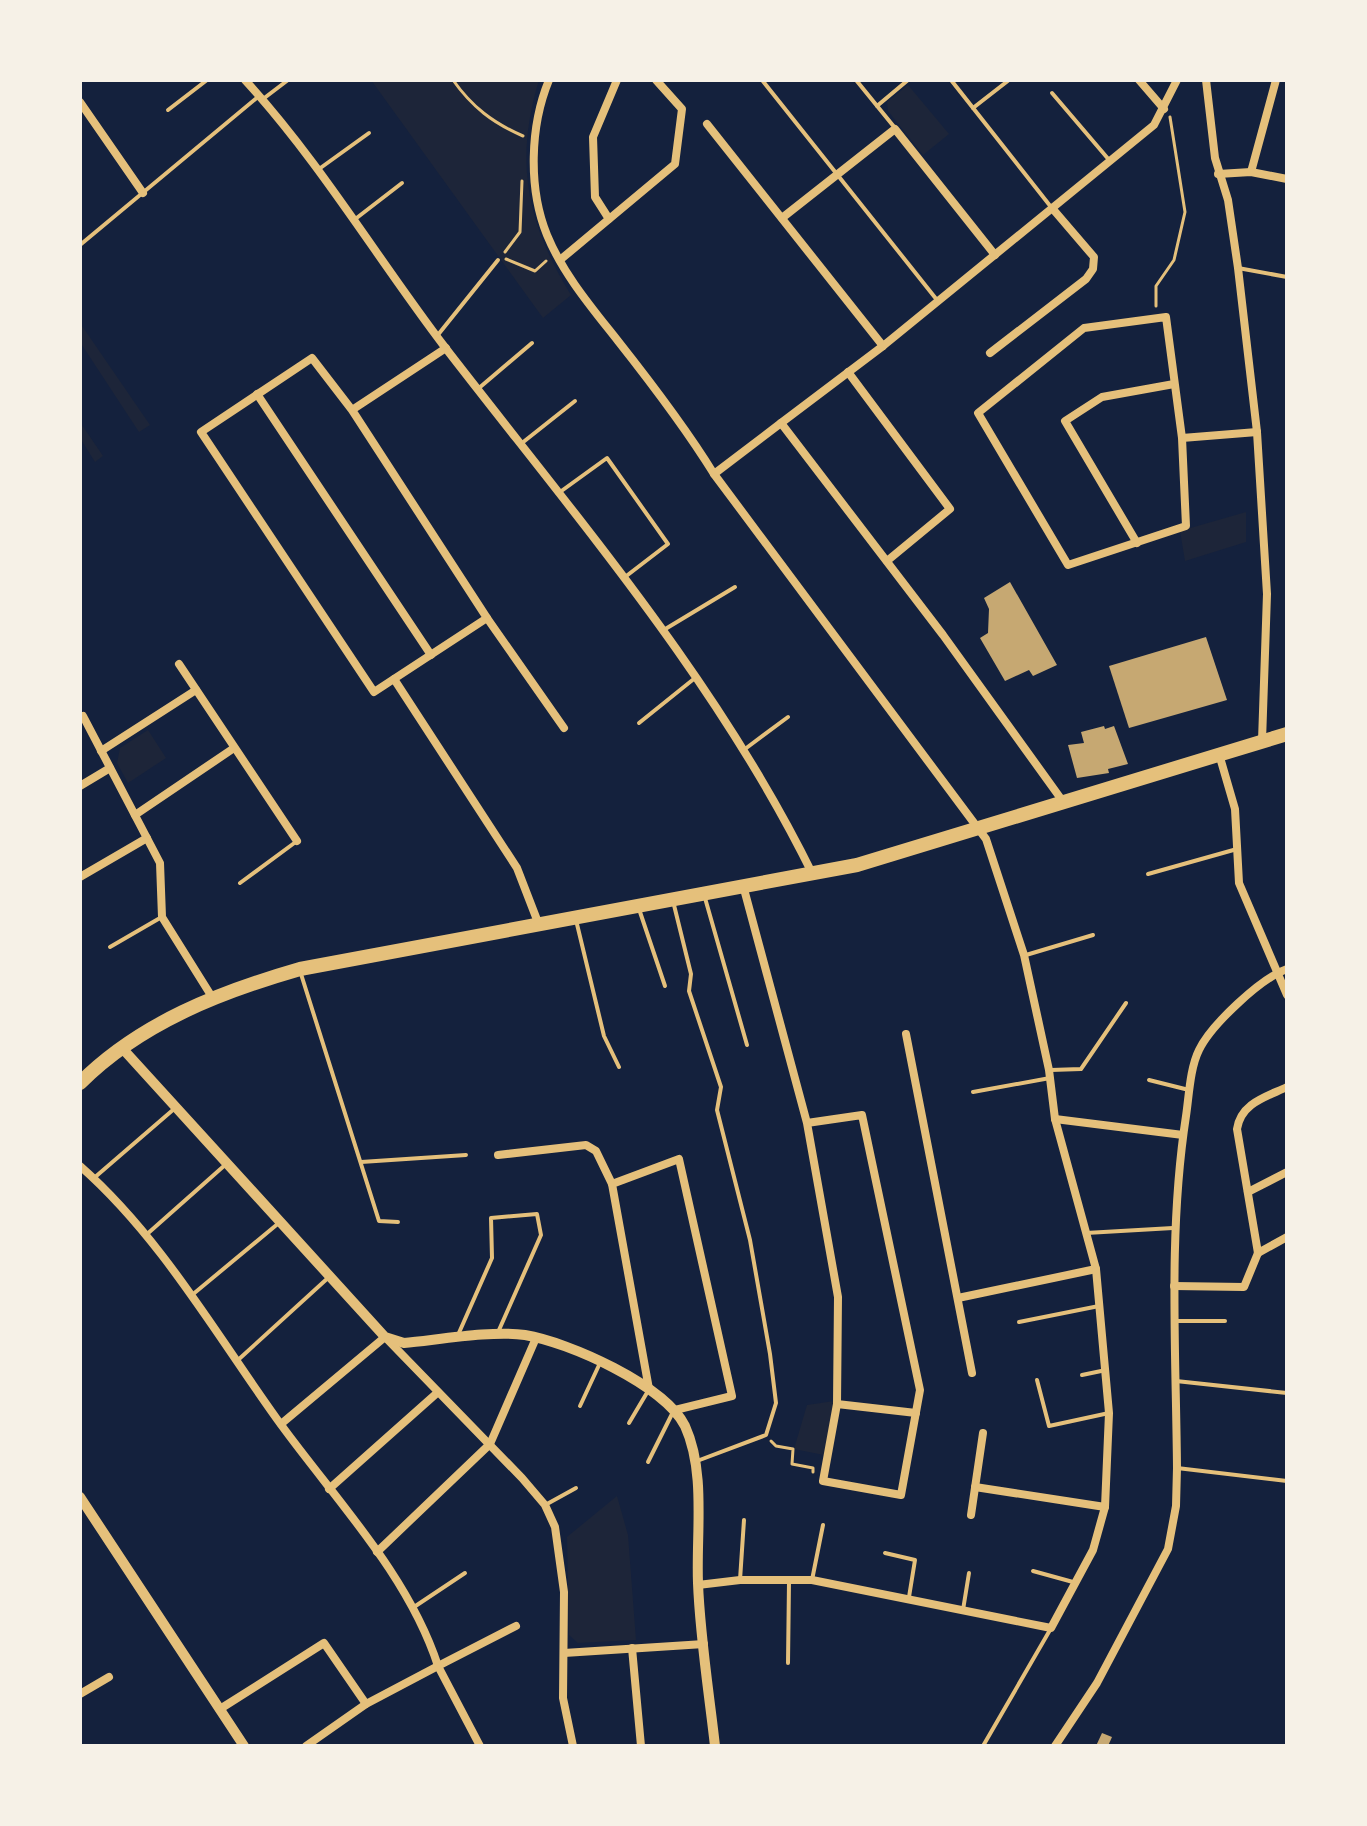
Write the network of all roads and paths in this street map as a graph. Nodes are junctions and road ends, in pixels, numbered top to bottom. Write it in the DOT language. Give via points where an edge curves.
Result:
graph roads {
  1 [pos="207,80"];
  2 [pos="245,80"];
  3 [pos="288,80"];
  4 [pos="453,80"];
  5 [pos="549,80"];
  6 [pos="617,80"];
  7 [pos="656,80"];
  8 [pos="762,80"];
  9 [pos="856,80"];
  10 [pos="908,80"];
  11 [pos="951,80"];
  12 [pos="1009,80"];
  13 [pos="1139,80"];
  14 [pos="1177,80"];
  15 [pos="1206,80"];
  16 [pos="1276,80"];
  17 [pos="1052,93"];
  18 [pos="261,98"];
  19 [pos="80,102"];
  20 [pos="877,106"];
  21 [pos="1166,106"];
  22 [pos="973,108"];
  23 [pos="168,110"];
  24 [pos="707,124"];
  25 [pos="895,129"];
  26 [pos="369,133"];
  27 [pos="529,139"];
  28 [pos="1110,161"];
  29 [pos="318,170"];
  30 [pos="1251,172"];
  31 [pos="526,173"];
  32 [pos="1218,174"];
  33 [pos="837,175"];
  34 [pos="1287,179"];
  35 [pos="402,183"];
  36 [pos="143,193"];
  37 [pos="1052,208"];
  38 [pos="782,218"];
  39 [pos="609,219"];
  40 [pos="354,220"];
  41 [pos="80,245"];
  42 [pos="995,255"];
  43 [pos="550,256"];
  44 [pos="498,260"];
  45 [pos="560,260"];
  46 [pos="1238,268"];
  47 [pos="1287,277"];
  48 [pos="938,301"];
  49 [pos="1157,318"];
  50 [pos="437,336"];
  51 [pos="532,343"];
  52 [pos="883,346"];
  53 [pos="446,348"];
  54 [pos="990,353"];
  55 [pos="848,372"];
  56 [pos="1174,384"];
  57 [pos="478,389"];
  58 [pos="257,394"];
  59 [pos="575,401"];
  60 [pos="352,410"];
  61 [pos="781,423"];
  62 [pos="1257,432"];
  63 [pos="1182,438"];
  64 [pos="522,443"];
  65 [pos="714,474"];
  66 [pos="560,492"];
  67 [pos="1137,543"];
  68 [pos="887,561"];
  69 [pos="625,577"];
  70 [pos="735,587"];
  71 [pos="487,618"];
  72 [pos="662,631"];
  73 [pos="431,655"];
  74 [pos="179,664"];
  75 [pos="695,678"];
  76 [pos="394,679"];
  77 [pos="196,690"];
  78 [pos="83,716"];
  79 [pos="788,717"];
  80 [pos="639,723"];
  81 [pos="564,728"];
  82 [pos="1287,734"];
  83 [pos="1262,741"];
  84 [pos="234,748"];
  85 [pos="744,749"];
  86 [pos="101,751"];
  87 [pos="1219,754"];
  88 [pos="110,768"];
  89 [pos="80,786"];
  90 [pos="1064,803"];
  91 [pos="135,815"];
  92 [pos="978,830"];
  93 [pos="147,838"];
  94 [pos="297,841"];
  95 [pos="1237,849"];
  96 [pos="1148,874"];
  97 [pos="814,875"];
  98 [pos="80,877"];
  99 [pos="240,883"];
  100 [pos="744,889"];
  101 [pos="704,896"];
  102 [pos="673,901"];
  103 [pos="639,908"];
  104 [pos="162,917"];
  105 [pos="576,920"];
  106 [pos="539,926"];
  107 [pos="1093,935"];
  108 [pos="110,947"];
  109 [pos="1024,955"];
  110 [pos="300,969"];
  111 [pos="1287,969"];
  112 [pos="1276,973"];
  113 [pos="665,986"];
  114 [pos="1287,995"];
  115 [pos="212,997"];
  116 [pos="1126,1003"];
  117 [pos="906,1034"];
  118 [pos="747,1045"];
  119 [pos="122,1048"];
  120 [pos="619,1067"];
  121 [pos="1050,1074"];
  122 [pos="1149,1080"];
  123 [pos="80,1083"];
  124 [pos="1287,1087"];
  125 [pos="1190,1090"];
  126 [pos="973,1092"];
  127 [pos="177,1106"];
  128 [pos="1055,1119"];
  129 [pos="807,1123"];
  130 [pos="1183,1135"];
  131 [pos="466,1155"];
  132 [pos="498,1155"];
  133 [pos="361,1162"];
  134 [pos="227,1163"];
  135 [pos="80,1166"];
  136 [pos="1287,1172"];
  137 [pos="94,1178"];
  138 [pos="612,1184"];
  139 [pos="1248,1192"];
  140 [pos="280,1222"];
  141 [pos="398,1222"];
  142 [pos="1173,1228"];
  143 [pos="1086,1233"];
  144 [pos="146,1235"];
  145 [pos="1287,1237"];
  146 [pos="1258,1253"];
  147 [pos="1096,1269"];
  148 [pos="330,1277"];
  149 [pos="1174,1286"];
  150 [pos="190,1297"];
  151 [pos="958,1298"];
  152 [pos="1100,1306"];
  153 [pos="1175,1321"];
  154 [pos="1225,1321"];
  155 [pos="1019,1322"];
  156 [pos="496,1336"];
  157 [pos="385,1337"];
  158 [pos="536,1338"];
  159 [pos="456,1339"];
  160 [pos="236,1361"];
  161 [pos="600,1363"];
  162 [pos="1106,1370"];
  163 [pos="972,1373"];
  164 [pos="1082,1375"];
  165 [pos="1037,1380"];
  166 [pos="1176,1381"];
  167 [pos="649,1389"];
  168 [pos="437,1393"];
  169 [pos="1287,1393"];
  170 [pos="837,1404"];
  171 [pos="580,1406"];
  172 [pos="675,1410"];
  173 [pos="916,1413"];
  174 [pos="1109,1413"];
  175 [pos="629,1423"];
  176 [pos="281,1424"];
  177 [pos="983,1433"];
  178 [pos="766,1435"];
  179 [pos="490,1444"];
  180 [pos="695,1461"];
  181 [pos="648,1462"];
  182 [pos="1177,1468"];
  183 [pos="823,1481"];
  184 [pos="1287,1481"];
  185 [pos="975,1487"];
  186 [pos="576,1488"];
  187 [pos="329,1489"];
  188 [pos="80,1497"];
  189 [pos="545,1505"];
  190 [pos="1105,1507"];
  191 [pos="971,1515"];
  192 [pos="744,1520"];
  193 [pos="823,1525"];
  194 [pos="377,1552"];
  195 [pos="885,1553"];
  196 [pos="1033,1571"];
  197 [pos="465,1573"];
  198 [pos="969,1573"];
  199 [pos="789,1579"];
  200 [pos="740,1580"];
  201 [pos="812,1580"];
  202 [pos="1075,1583"];
  203 [pos="698,1585"];
  204 [pos="909,1599"];
  205 [pos="412,1609"];
  206 [pos="963,1610"];
  207 [pos="516,1626"];
  208 [pos="1051,1628"];
  209 [pos="704,1644"];
  210 [pos="632,1648"];
  211 [pos="564,1653"];
  212 [pos="788,1663"];
  213 [pos="438,1666"];
  214 [pos="109,1677"];
  215 [pos="80,1694"];
  216 [pos="366,1704"];
  217 [pos="220,1709"];
  218 [pos="244,1746"];
  219 [pos="306,1746"];
  220 [pos="480,1746"];
  221 [pos="573,1746"];
  222 [pos="641,1746"];
  223 [pos="715,1746"];
  224 [pos="983,1746"];
  225 [pos="1055,1746"];
  1 -- 23 [label="lane"];
  2 -- 18 [label="street"];
  3 -- 18 [label="lane"];
  4 -- 27 [label="path" via="473,106"];
  5 -- 45 [label="street" via="536,126 535,168 541,216"];
  6 -- 39 [label="street" via="593,137 595,197"];
  7 -- 39 [label="street" via="682,109 675,164"];
  8 -- 33 [label="lane"];
  9 -- 20 [label="lane"];
  10 -- 20 [label="lane"];
  11 -- 22 [label="lane"];
  12 -- 22 [label="lane"];
  13 -- 21 [label="street"];
  14 -- 21 [label="street"];
  15 -- 32 [label="street"];
  16 -- 30 [label="street"];
  17 -- 28 [label="lane"];
  18 -- 29 [label="street"];
  18 -- 36 [label="lane"];
  19 -- 36 [label="street"];
  20 -- 25 [label="lane"];
  21 -- 28 [label="street" via="1154,125"];
  21 -- 49 [label="path" via="1185,212 1174,260 1156,286"];
  22 -- 37 [label="lane"];
  24 -- 38 [label="street"];
  25 -- 33 [label="street"];
  25 -- 42 [label="street"];
  26 -- 29 [label="lane"];
  28 -- 37 [label="street"];
  29 -- 40 [label="street"];
  30 -- 32 [label="street"];
  30 -- 34 [label="street"];
  31 -- 44 [label="path" via="521,182 520,232"];
  32 -- 46 [label="street" via="1228,200"];
  33 -- 38 [label="street"];
  33 -- 48 [label="lane"];
  35 -- 40 [label="lane"];
  36 -- 41 [label="lane"];
  37 -- 42 [label="street"];
  37 -- 54 [label="street" via="1094,257 1093,269"];
  38 -- 52 [label="street"];
  39 -- 45 [label="street"];
  40 -- 50 [label="street"];
  42 -- 48 [label="street"];
  43 -- 44 [label="path" via="535,271 511,258"];
  44 -- 50 [label="lane"];
  45 -- 65 [label="street"];
  46 -- 47 [label="lane"];
  46 -- 62 [label="street"];
  48 -- 52 [label="street"];
  49 -- 56 [label="street" via="1166,317"];
  49 -- 67 [label="street" via="1084,328 978,413 1068,565"];
  50 -- 53 [label="street"];
  51 -- 57 [label="lane"];
  52 -- 55 [label="street"];
  53 -- 57 [label="street"];
  53 -- 60 [label="street"];
  55 -- 61 [label="street"];
  55 -- 68 [label="street" via="950,509"];
  56 -- 63 [label="street"];
  56 -- 67 [label="street" via="1102,397 1065,421"];
  57 -- 64 [label="street"];
  58 -- 60 [label="street" via="312,358"];
  58 -- 73 [label="street"];
  58 -- 76 [label="street" via="201,432 374,692"];
  59 -- 64 [label="lane"];
  60 -- 71 [label="street"];
  61 -- 65 [label="street"];
  61 -- 68 [label="street"];
  62 -- 63 [label="street"];
  62 -- 83 [label="street" via="1266,554"];
  63 -- 67 [label="street" via="1186,526"];
  64 -- 66 [label="street"];
  65 -- 92 [label="street"];
  66 -- 69 [label="street"];
  66 -- 69 [label="lane" via="607,458 668,544"];
  68 -- 90 [label="street"];
  69 -- 72 [label="street"];
  70 -- 72 [label="lane"];
  71 -- 73 [label="street"];
  71 -- 81 [label="street"];
  72 -- 75 [label="street"];
  73 -- 76 [label="street"];
  74 -- 77 [label="street"];
  75 -- 80 [label="lane"];
  75 -- 85 [label="street"];
  76 -- 106 [label="street" via="517,868"];
  77 -- 84 [label="street"];
  77 -- 86 [label="street"];
  78 -- 86 [label="street"];
  79 -- 85 [label="lane"];
  82 -- 83 [label="main road"];
  83 -- 87 [label="main road"];
  84 -- 91 [label="street"];
  84 -- 94 [label="street"];
  85 -- 97 [label="street"];
  86 -- 88 [label="street"];
  87 -- 90 [label="main road"];
  87 -- 95 [label="street" via="1235,809"];
  88 -- 89 [label="street"];
  88 -- 91 [label="street"];
  90 -- 92 [label="main road"];
  91 -- 93 [label="street"];
  92 -- 97 [label="main road"];
  92 -- 109 [label="street" via="986,839"];
  93 -- 98 [label="street"];
  93 -- 104 [label="street" via="160,863"];
  94 -- 99 [label="lane"];
  95 -- 96 [label="lane"];
  95 -- 112 [label="street" via="1239,883"];
  97 -- 100 [label="main road"];
  100 -- 101 [label="main road"];
  100 -- 129 [label="street"];
  101 -- 102 [label="main road"];
  101 -- 118 [label="lane"];
  102 -- 103 [label="main road"];
  102 -- 178 [label="lane" via="691,974 689,991 721,1087 717,1110 750,1240 770,1354 776,1403"];
  103 -- 105 [label="main road"];
  103 -- 113 [label="lane"];
  104 -- 108 [label="lane"];
  104 -- 115 [label="street"];
  105 -- 106 [label="main road"];
  105 -- 120 [label="lane" via="604,1036"];
  106 -- 110 [label="main road"];
  107 -- 109 [label="lane"];
  109 -- 121 [label="street"];
  110 -- 115 [label="main road"];
  110 -- 133 [label="lane"];
  111 -- 112 [label="street"];
  112 -- 114 [label="street"];
  112 -- 125 [label="street" via="1220,1023 1198,1051"];
  115 -- 119 [label="main road"];
  116 -- 121 [label="lane" via="1081,1069"];
  117 -- 151 [label="street"];
  119 -- 123 [label="main road"];
  119 -- 127 [label="street"];
  121 -- 126 [label="lane"];
  121 -- 128 [label="street"];
  122 -- 125 [label="lane"];
  124 -- 139 [label="street" via="1246,1107 1239,1118"];
  125 -- 130 [label="street"];
  127 -- 134 [label="street"];
  127 -- 137 [label="lane"];
  128 -- 130 [label="street"];
  128 -- 143 [label="street"];
  129 -- 170 [label="street" via="838,1297"];
  129 -- 173 [label="street" via="862,1115 920,1390"];
  130 -- 142 [label="street"];
  131 -- 133 [label="lane"];
  132 -- 138 [label="street" via="586,1145 596,1151"];
  133 -- 141 [label="lane" via="379,1221"];
  134 -- 140 [label="street"];
  134 -- 144 [label="lane"];
  135 -- 137 [label="street"];
  136 -- 139 [label="street"];
  137 -- 144 [label="street"];
  138 -- 167 [label="street"];
  138 -- 172 [label="street" via="679,1159 732,1396"];
  139 -- 146 [label="street"];
  140 -- 148 [label="street"];
  140 -- 150 [label="lane"];
  142 -- 143 [label="lane"];
  142 -- 149 [label="street"];
  143 -- 147 [label="street"];
  144 -- 150 [label="street"];
  145 -- 146 [label="street"];
  146 -- 149 [label="street" via="1244,1287"];
  147 -- 151 [label="street"];
  147 -- 152 [label="street"];
  148 -- 157 [label="street"];
  148 -- 160 [label="lane"];
  149 -- 153 [label="street"];
  150 -- 160 [label="street"];
  151 -- 163 [label="street"];
  152 -- 155 [label="lane"];
  152 -- 162 [label="street"];
  153 -- 154 [label="lane"];
  153 -- 166 [label="street"];
  156 -- 158 [label="street"];
  156 -- 159 [label="street"];
  156 -- 159 [label="lane" via="541,1235 537,1214 491,1218 492,1258"];
  157 -- 159 [label="street" via="404,1343"];
  157 -- 168 [label="street"];
  157 -- 176 [label="street"];
  158 -- 161 [label="street"];
  158 -- 179 [label="street"];
  160 -- 176 [label="street"];
  161 -- 167 [label="street"];
  161 -- 171 [label="lane"];
  162 -- 164 [label="lane"];
  162 -- 174 [label="street"];
  165 -- 174 [label="lane" via="1049,1426"];
  166 -- 169 [label="lane"];
  166 -- 182 [label="street"];
  167 -- 172 [label="street"];
  167 -- 175 [label="lane"];
  168 -- 179 [label="street"];
  168 -- 187 [label="street"];
  170 -- 173 [label="street"];
  170 -- 183 [label="street"];
  172 -- 180 [label="street"];
  172 -- 181 [label="lane"];
  173 -- 183 [label="street" via="901,1495"];
  174 -- 190 [label="street"];
  176 -- 187 [label="street"];
  177 -- 185 [label="street"];
  178 -- 180 [label="lane"];
  178 -- 183 [label="path" via="776,1446 793,1449 792,1464 813,1468 812,1480"];
  179 -- 189 [label="street"];
  179 -- 194 [label="street"];
  180 -- 203 [label="street"];
  182 -- 184 [label="lane"];
  182 -- 225 [label="street" via="1168,1549 1097,1683"];
  185 -- 190 [label="street"];
  185 -- 191 [label="street"];
  186 -- 189 [label="lane"];
  187 -- 194 [label="street"];
  188 -- 217 [label="street"];
  189 -- 211 [label="street" via="561,1552"];
  190 -- 202 [label="street" via="1093,1550"];
  192 -- 200 [label="lane"];
  193 -- 201 [label="lane"];
  194 -- 205 [label="street"];
  195 -- 204 [label="lane" via="915,1560"];
  196 -- 202 [label="lane"];
  197 -- 205 [label="lane"];
  198 -- 206 [label="lane"];
  199 -- 200 [label="street"];
  199 -- 201 [label="street"];
  199 -- 212 [label="lane"];
  200 -- 203 [label="street"];
  201 -- 204 [label="street"];
  202 -- 208 [label="street"];
  203 -- 209 [label="street"];
  204 -- 206 [label="street"];
  205 -- 213 [label="street"];
  206 -- 208 [label="street"];
  207 -- 213 [label="street"];
  208 -- 224 [label="lane"];
  209 -- 210 [label="street"];
  209 -- 223 [label="street"];
  210 -- 211 [label="street"];
  210 -- 222 [label="street"];
  211 -- 221 [label="street" via="563,1698"];
  213 -- 216 [label="street"];
  213 -- 220 [label="street"];
  214 -- 215 [label="street"];
  216 -- 217 [label="street" via="324,1643"];
  216 -- 219 [label="street"];
  217 -- 218 [label="street"];
}
